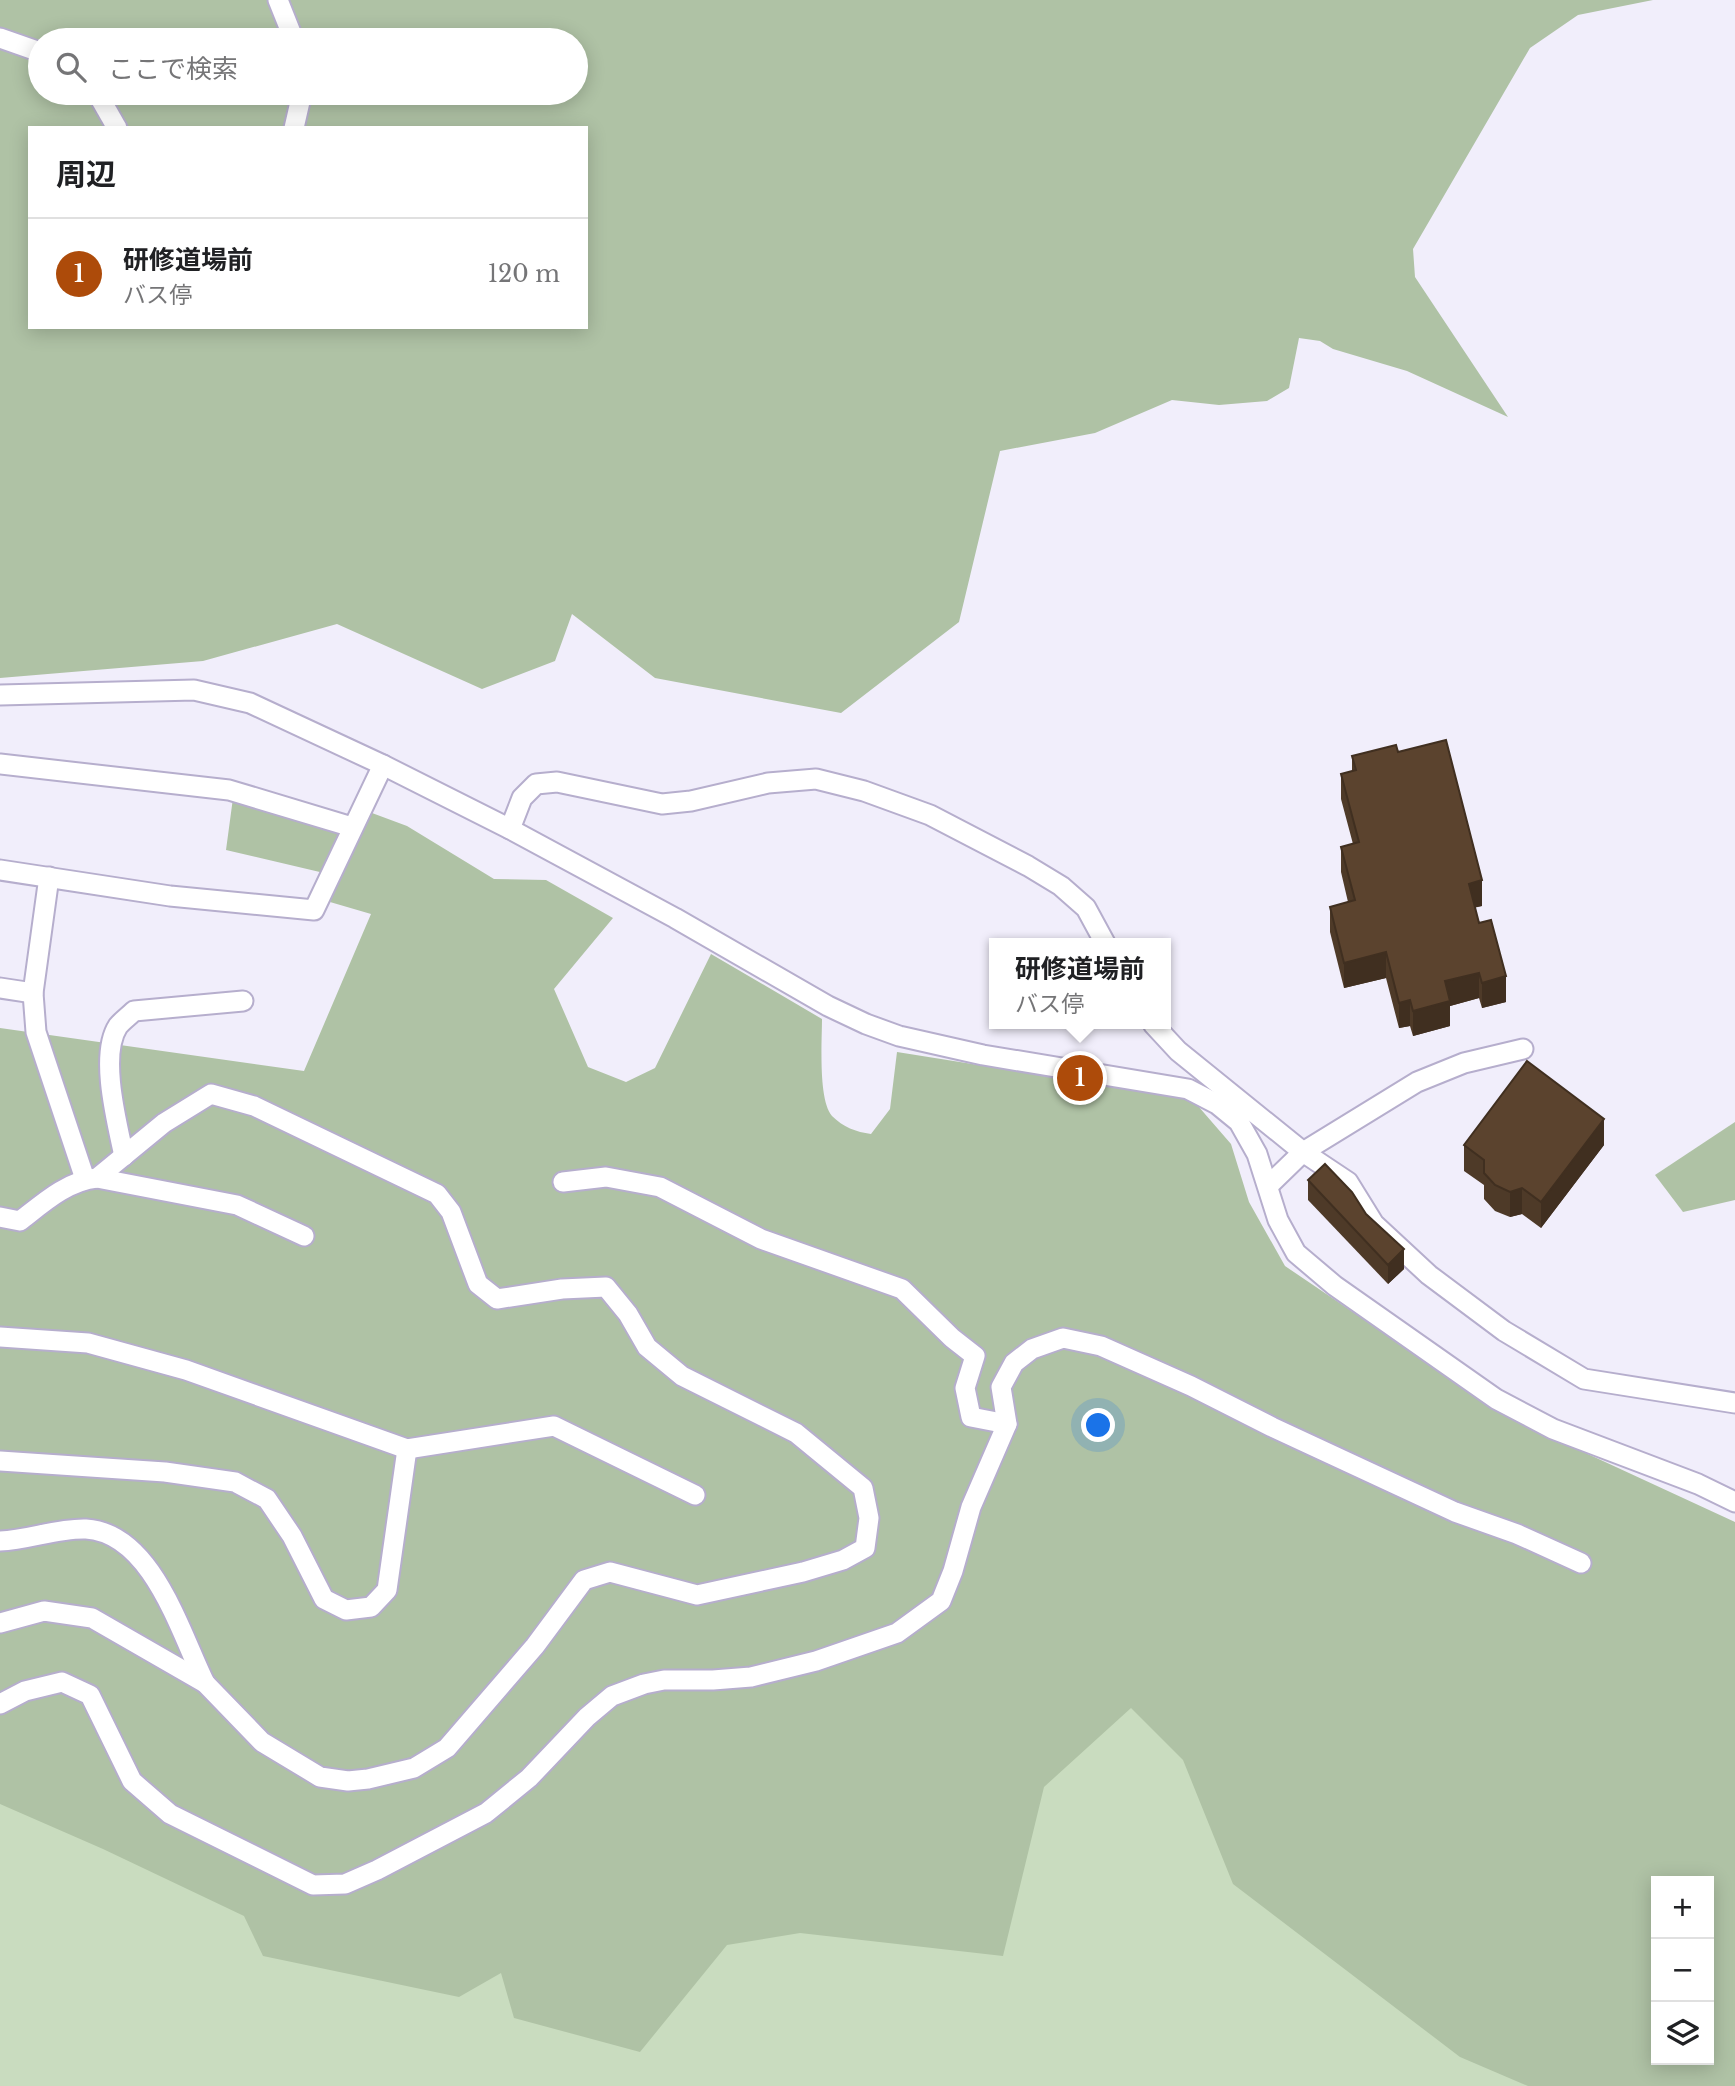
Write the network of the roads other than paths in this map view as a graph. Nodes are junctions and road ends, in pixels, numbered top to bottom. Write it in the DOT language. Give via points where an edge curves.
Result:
graph roads {
  1 [pos="278,0"];
  2 [pos="289,28"];
  3 [pos="0,38"];
  4 [pos="28,48"];
  5 [pos="104,105"];
  6 [pos="299,105"];
  7 [pos="116,126"];
  8 [pos="294,126"];
  9 [pos="0,695"];
  10 [pos="0,764"];
  11 [pos="383,765"];
  12 [pos="352,827"];
  13 [pos="510,829"];
  14 [pos="0,870"];
  15 [pos="49,877"];
  16 [pos="1102,938"];
  17 [pos="0,988"];
  18 [pos="33,993"];
  19 [pos="243,1001"];
  20 [pos="1158,1029"];
  21 [pos="1523,1049"];
  22 [pos="1303,1152"];
  23 [pos="124,1156"];
  24 [pos="91,1179"];
  25 [pos="564,1182"];
  26 [pos="1268,1186"];
  27 [pos="0,1217"];
  28 [pos="304,1236"];
  29 [pos="0,1337"];
  30 [pos="1735,1403"];
  31 [pos="1007,1424"];
  32 [pos="407,1449"];
  33 [pos="0,1461"];
  34 [pos="695,1494"];
  35 [pos="1735,1502"];
  36 [pos="0,1541"];
  37 [pos="1581,1563"];
  38 [pos="0,1623"];
  39 [pos="205,1683"];
  40 [pos="0,1704"];
  1 -- 2 [label="street"];
  3 -- 4 [label="street"];
  5 -- 7 [label="street"];
  6 -- 8 [label="street"];
  9 -- 11 [label="street" via="194,690 250,703"];
  10 -- 12 [label="street" via="229,790"];
  11 -- 12 [label="street"];
  11 -- 13 [label="street"];
  12 -- 15 [label="street" via="314,909 170,896"];
  13 -- 16 [label="street" via="522,798 536,784 557,782 662,804 768,783 816,779 930,815 1028,866 1086,908"];
  13 -- 26 [label="street" via="866,1024 983,1055 1188,1089 1239,1122"];
  14 -- 15 [label="street"];
  15 -- 18 [label="street"];
  17 -- 18 [label="street"];
  18 -- 24 [label="street" via="36,1032"];
  19 -- 23 [label="street" via="134,1011 118,1027 111,1047 111,1096"];
  20 -- 22 [label="street" via="1178,1051"];
  21 -- 22 [label="street" via="1464,1063 1417,1082"];
  22 -- 26 [label="street"];
  22 -- 30 [label="street" via="1348,1182 1374,1224 1429,1275 1504,1331 1584,1379"];
  23 -- 24 [label="street"];
  23 -- 39 [label="street" via="164,1123 211,1094 254,1106 437,1194 451,1212 478,1284 497,1299 606,1287 648,1347 682,1376 796,1433 863,1488 869,1518 865,1548 844,1560 746,1585 697,1595 610,1572 584,1580 447,1748 414,1768 358,1780 320,1777 262,1742"];
  24 -- 27 [label="street" via="55,1194 20,1221"];
  24 -- 28 [label="street" via="237,1205"];
  25 -- 31 [label="street" via="606,1177 660,1187 761,1239 902,1289 975,1356 965,1388 971,1417"];
  26 -- 35 [label="street" via="1278,1220 1296,1253 1335,1286 1496,1399 1553,1429 1698,1483"];
  29 -- 32 [label="street" via="88,1343 186,1370"];
  31 -- 37 [label="street" via="1001,1387 1014,1363 1032,1349 1063,1338 1101,1346 1455,1512"];
  31 -- 40 [label="street" via="971,1507 941,1601 897,1633 751,1677 664,1680 612,1696 529,1778 486,1813 345,1884 313,1885 170,1814 132,1781 90,1695 62,1682 25,1691"];
  32 -- 33 [label="street" via="387,1590 371,1607 346,1610 324,1599 267,1499 235,1482 165,1472"];
  32 -- 34 [label="street" via="554,1426"];
  36 -- 39 [label="street" via="84,1529 109,1533 133,1549 149,1568"];
  38 -- 39 [label="street" via="44,1611 92,1618"];
}
